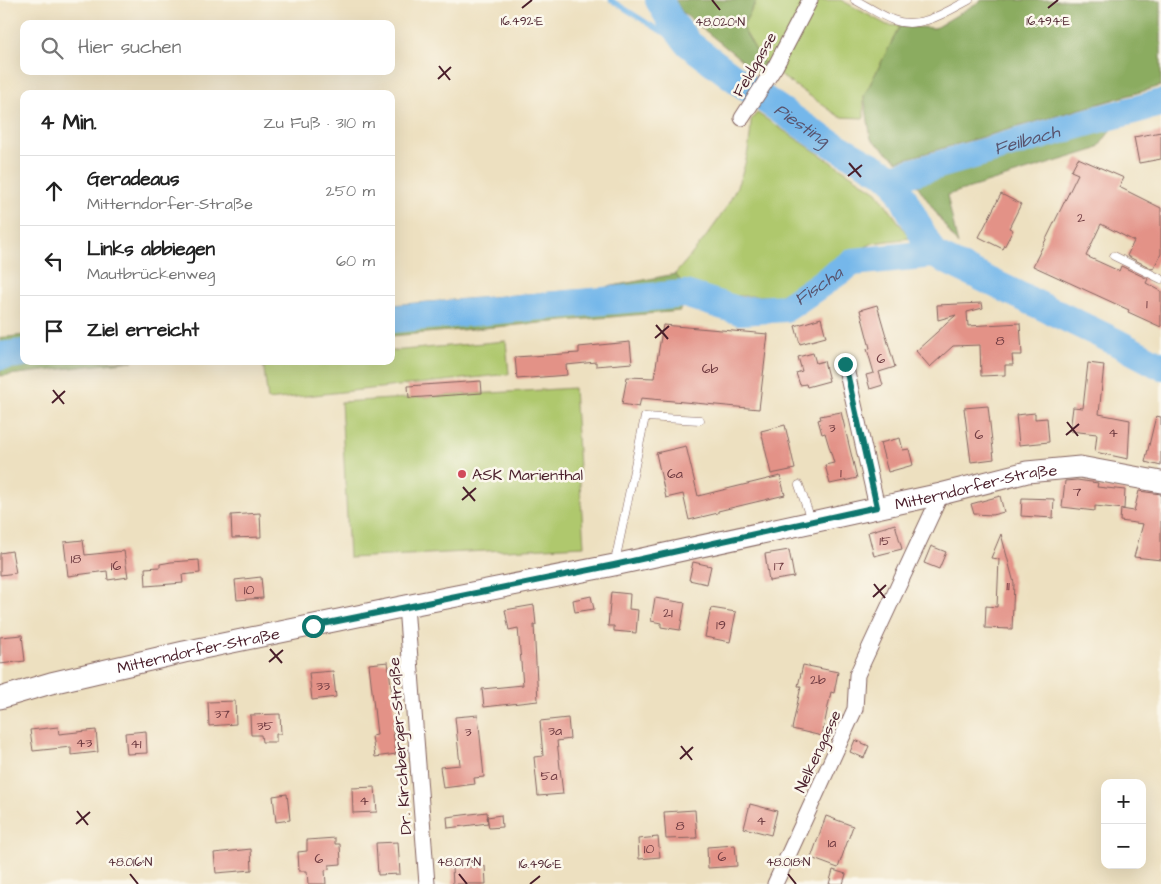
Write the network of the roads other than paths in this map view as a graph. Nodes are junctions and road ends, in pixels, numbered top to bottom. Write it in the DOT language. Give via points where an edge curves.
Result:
graph roads {
  1 [pos="810,0"];
  2 [pos="855,0"];
  3 [pos="969,0"];
  4 [pos="746,112"];
  5 [pos="1114,256"];
  6 [pos="1161,279"];
  7 [pos="845,364"];
  8 [pos="700,420"];
  9 [pos="1161,482"];
  10 [pos="799,485"];
  11 [pos="941,494"];
  12 [pos="877,507"];
  13 [pos="812,522"];
  14 [pos="614,565"];
  15 [pos="406,606"];
  16 [pos="0,698"];
  17 [pos="427,884"];
  18 [pos="776,884"];
  1 -- 4 [label="street, Feldgasse"];
  2 -- 3 [label="lane" via="894,20 913,24 930,20"];
  5 -- 6 [label="lane"];
  7 -- 12 [label="street"];
  8 -- 14 [label="lane" via="645,417"];
  9 -- 11 [label="street, Mitterndorfer-Straße" via="1080,467 1026,472"];
  10 -- 13 [label="lane"];
  11 -- 12 [label="street, Mitterndorfer-Straße"];
  11 -- 18 [label="street, Nelkengasse" via="857,675 855,709"];
  12 -- 13 [label="street, Mitterndorfer-Straße"];
  13 -- 14 [label="street, Mitterndorfer-Straße"];
  14 -- 15 [label="street, Mitterndorfer-Straße"];
  15 -- 16 [label="street, Mitterndorfer-Straße" via="184,652"];
  15 -- 17 [label="street, Dr. Kirchberger-Straße"];
}
